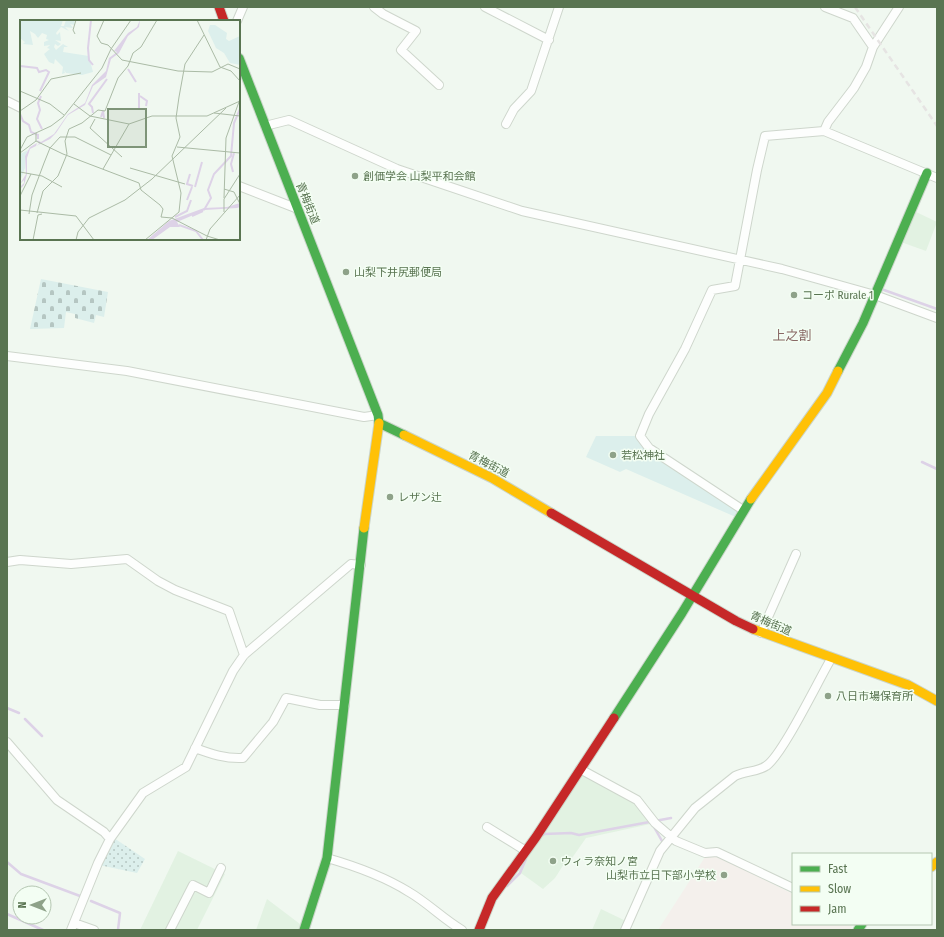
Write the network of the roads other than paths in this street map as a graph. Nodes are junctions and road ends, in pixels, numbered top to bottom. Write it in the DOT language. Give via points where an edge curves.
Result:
graph roads {
  1 [pos="219,7"];
  2 [pos="243,7"];
  3 [pos="374,7"];
  4 [pos="485,7"];
  5 [pos="559,7"];
  6 [pos="825,7"];
  7 [pos="899,7"];
  8 [pos="224,20"];
  9 [pos="237,20"];
  10 [pos="549,40"];
  11 [pos="873,47"];
  12 [pos="240,61"];
  13 [pos="439,85"];
  14 [pos="7,101"];
  15 [pos="20,108"];
  16 [pos="506,124"];
  17 [pos="265,126"];
  18 [pos="824,131"];
  19 [pos="927,173"];
  20 [pos="937,178"];
  21 [pos="240,186"];
  22 [pos="298,209"];
  23 [pos="741,259"];
  24 [pos="875,295"];
  25 [pos="937,318"];
  26 [pos="7,356"];
  27 [pos="379,419"];
  28 [pos="743,510"];
  29 [pos="796,554"];
  30 [pos="7,562"];
  31 [pos="361,565"];
  32 [pos="693,595"];
  33 [pos="761,632"];
  34 [pos="244,655"];
  35 [pos="831,659"];
  36 [pos="937,701"];
  37 [pos="345,705"];
  38 [pos="7,742"];
  39 [pos="195,748"];
  40 [pos="580,769"];
  41 [pos="487,827"];
  42 [pos="110,839"];
  43 [pos="668,840"];
  44 [pos="526,851"];
  45 [pos="327,858"];
  46 [pos="221,868"];
  47 [pos="792,888"];
  48 [pos="73,927"];
  49 [pos="94,930"];
  50 [pos="170,930"];
  51 [pos="304,930"];
  52 [pos="462,930"];
  53 [pos="479,930"];
  54 [pos="625,930"];
  1 -- 8 [label="street"];
  2 -- 9 [label="street"];
  3 -- 13 [label="street" via="416,31 401,50"];
  4 -- 10 [label="street"];
  5 -- 10 [label="street"];
  6 -- 11 [label="street" via="853,18"];
  7 -- 11 [label="street"];
  10 -- 16 [label="street" via="531,91 514,109"];
  11 -- 18 [label="street" via="866,67 854,88"];
  12 -- 17 [label="street, 青梅街道"];
  14 -- 15 [label="street"];
  17 -- 22 [label="street, 青梅街道"];
  17 -- 23 [label="street" via="289,120 397,169 522,211"];
  18 -- 19 [label="street"];
  18 -- 23 [label="street" via="765,136"];
  19 -- 20 [label="street"];
  19 -- 24 [label="street"];
  21 -- 22 [label="street"];
  22 -- 27 [label="street, 青梅街道"];
  23 -- 24 [label="street"];
  23 -- 28 [label="street" via="735,286 712,290 685,349 648,414 640,436 649,448"];
  24 -- 25 [label="street"];
  24 -- 28 [label="street" via="827,393"];
  26 -- 27 [label="street" via="127,371"];
  27 -- 31 [label="street"];
  27 -- 32 [label="street, 青梅街道" via="492,478"];
  28 -- 32 [label="street"];
  29 -- 33 [label="street"];
  30 -- 34 [label="street" via="20,560 71,564 127,559 175,590 229,611"];
  31 -- 34 [label="street" via="351,564 335,576"];
  31 -- 37 [label="street"];
  32 -- 33 [label="street, 青梅街道" via="736,621"];
  32 -- 40 [label="street"];
  33 -- 35 [label="street, 青梅街道"];
  34 -- 39 [label="street" via="233,671"];
  35 -- 36 [label="street, 青梅街道" via="908,685"];
  35 -- 43 [label="street" via="781,748 768,765 734,776 695,808"];
  37 -- 39 [label="street" via="320,705 286,698 273,722 243,758 215,756"];
  37 -- 45 [label="street"];
  38 -- 42 [label="street" via="57,800 104,832"];
  39 -- 42 [label="street" via="186,766 144,793"];
  40 -- 43 [label="street" via="637,800"];
  40 -- 44 [label="street"];
  41 -- 44 [label="street"];
  42 -- 48 [label="street"];
  43 -- 47 [label="street" via="705,853 717,852"];
  43 -- 54 [label="street" via="660,851"];
  44 -- 53 [label="street" via="492,898"];
  45 -- 51 [label="street"];
  45 -- 52 [label="street" via="372,874 409,892"];
  46 -- 50 [label="street" via="209,893 192,886"];
  48 -- 49 [label="street"];
}
